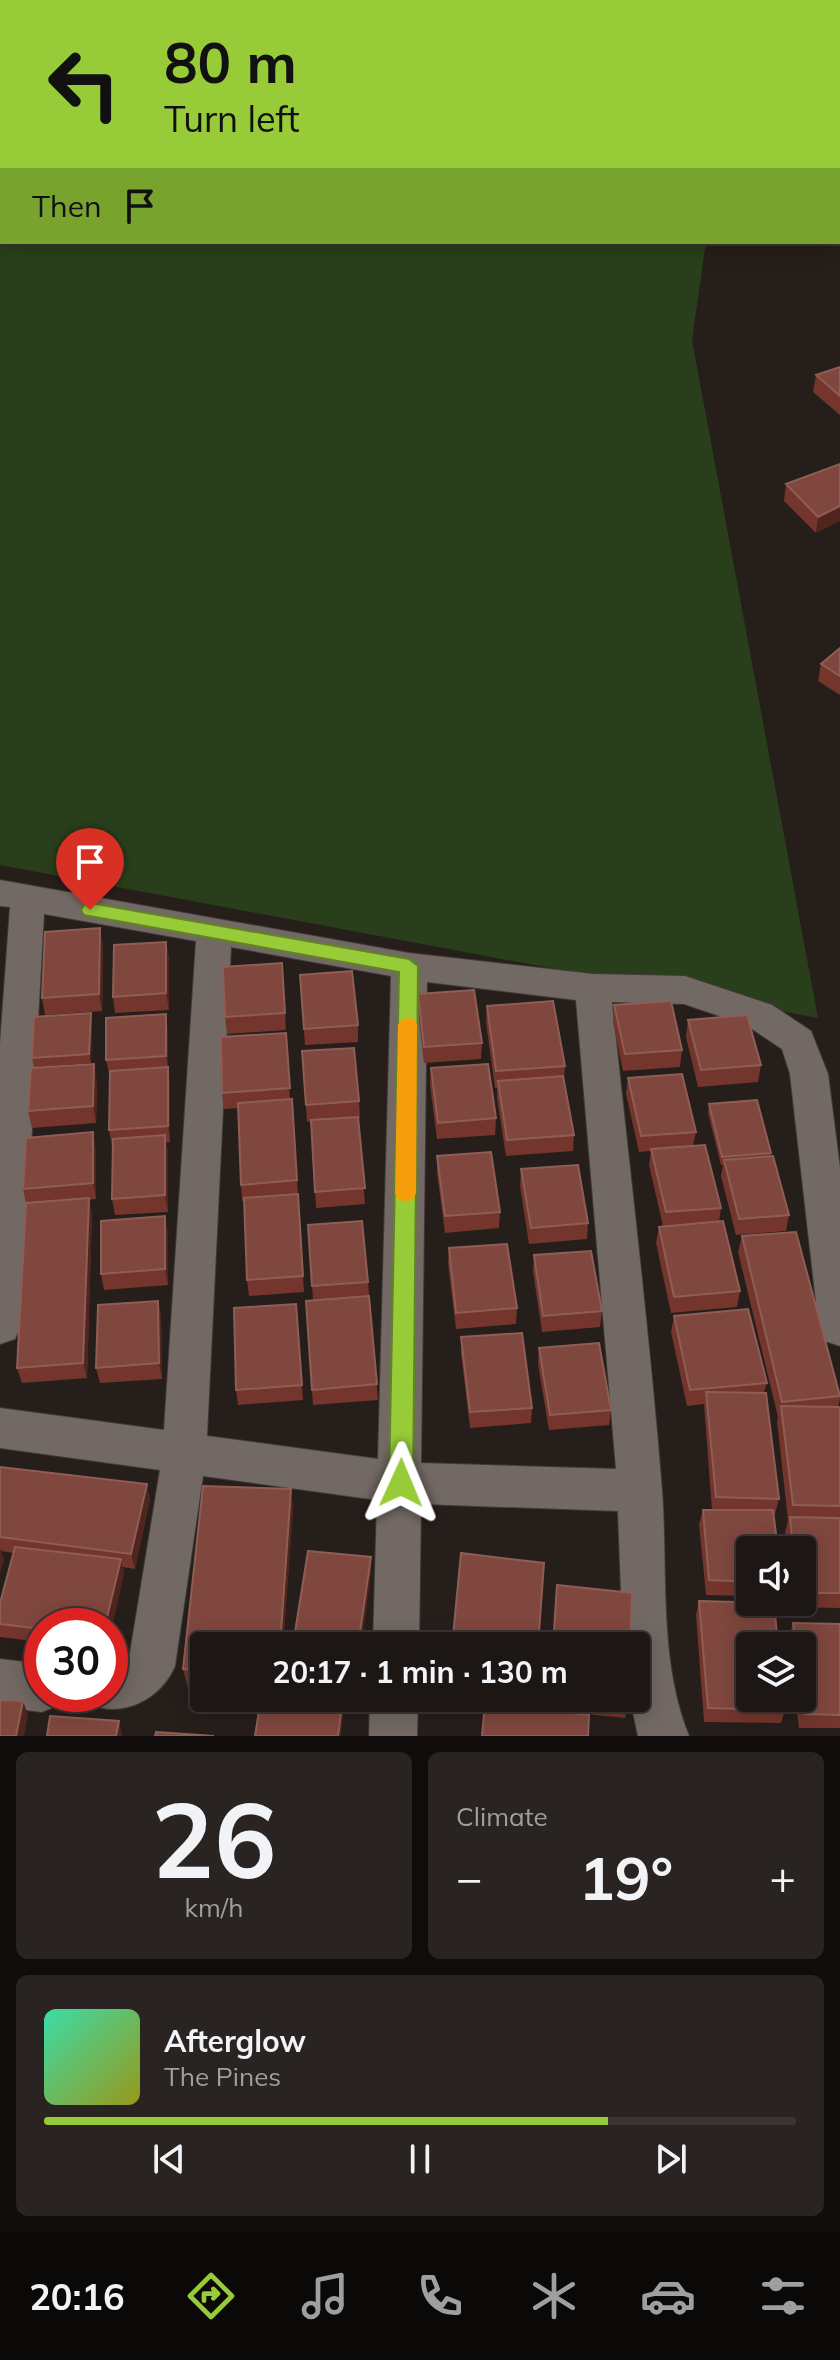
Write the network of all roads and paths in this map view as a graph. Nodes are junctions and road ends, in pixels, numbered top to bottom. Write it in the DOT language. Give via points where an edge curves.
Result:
graph roads {
  1 [pos="14,896"];
  2 [pos="214,932"];
  3 [pos="409,966"];
  4 [pos="593,988"];
  5 [pos="0,1326"];
  6 [pos="840,1328"];
  7 [pos="0,1428"];
  8 [pos="184,1455"];
  9 [pos="401,1483"];
  10 [pos="640,1491"];
  11 [pos="396,1632"];
  12 [pos="0,1683"];
  13 [pos="128,1683"];
  14 [pos="24,1686"];
  15 [pos="394,1712"];
  16 [pos="393,1736"];
  17 [pos="665,1736"];
  1 -- 2 [label="street"];
  1 -- 5 [label="street"];
  2 -- 3 [label="street"];
  2 -- 8 [label="street"];
  3 -- 4 [label="street"];
  3 -- 9 [label="street"];
  4 -- 6 [label="street" via="685,990 759,1015 798,1041 809,1074"];
  4 -- 10 [label="street"];
  7 -- 8 [label="street"];
  8 -- 9 [label="street"];
  8 -- 13 [label="street" via="151,1666"];
  9 -- 10 [label="street"];
  9 -- 11 [label="street"];
  10 -- 17 [label="street" via="647,1664"];
  12 -- 14 [label="street"];
  15 -- 16 [label="street"];
}
